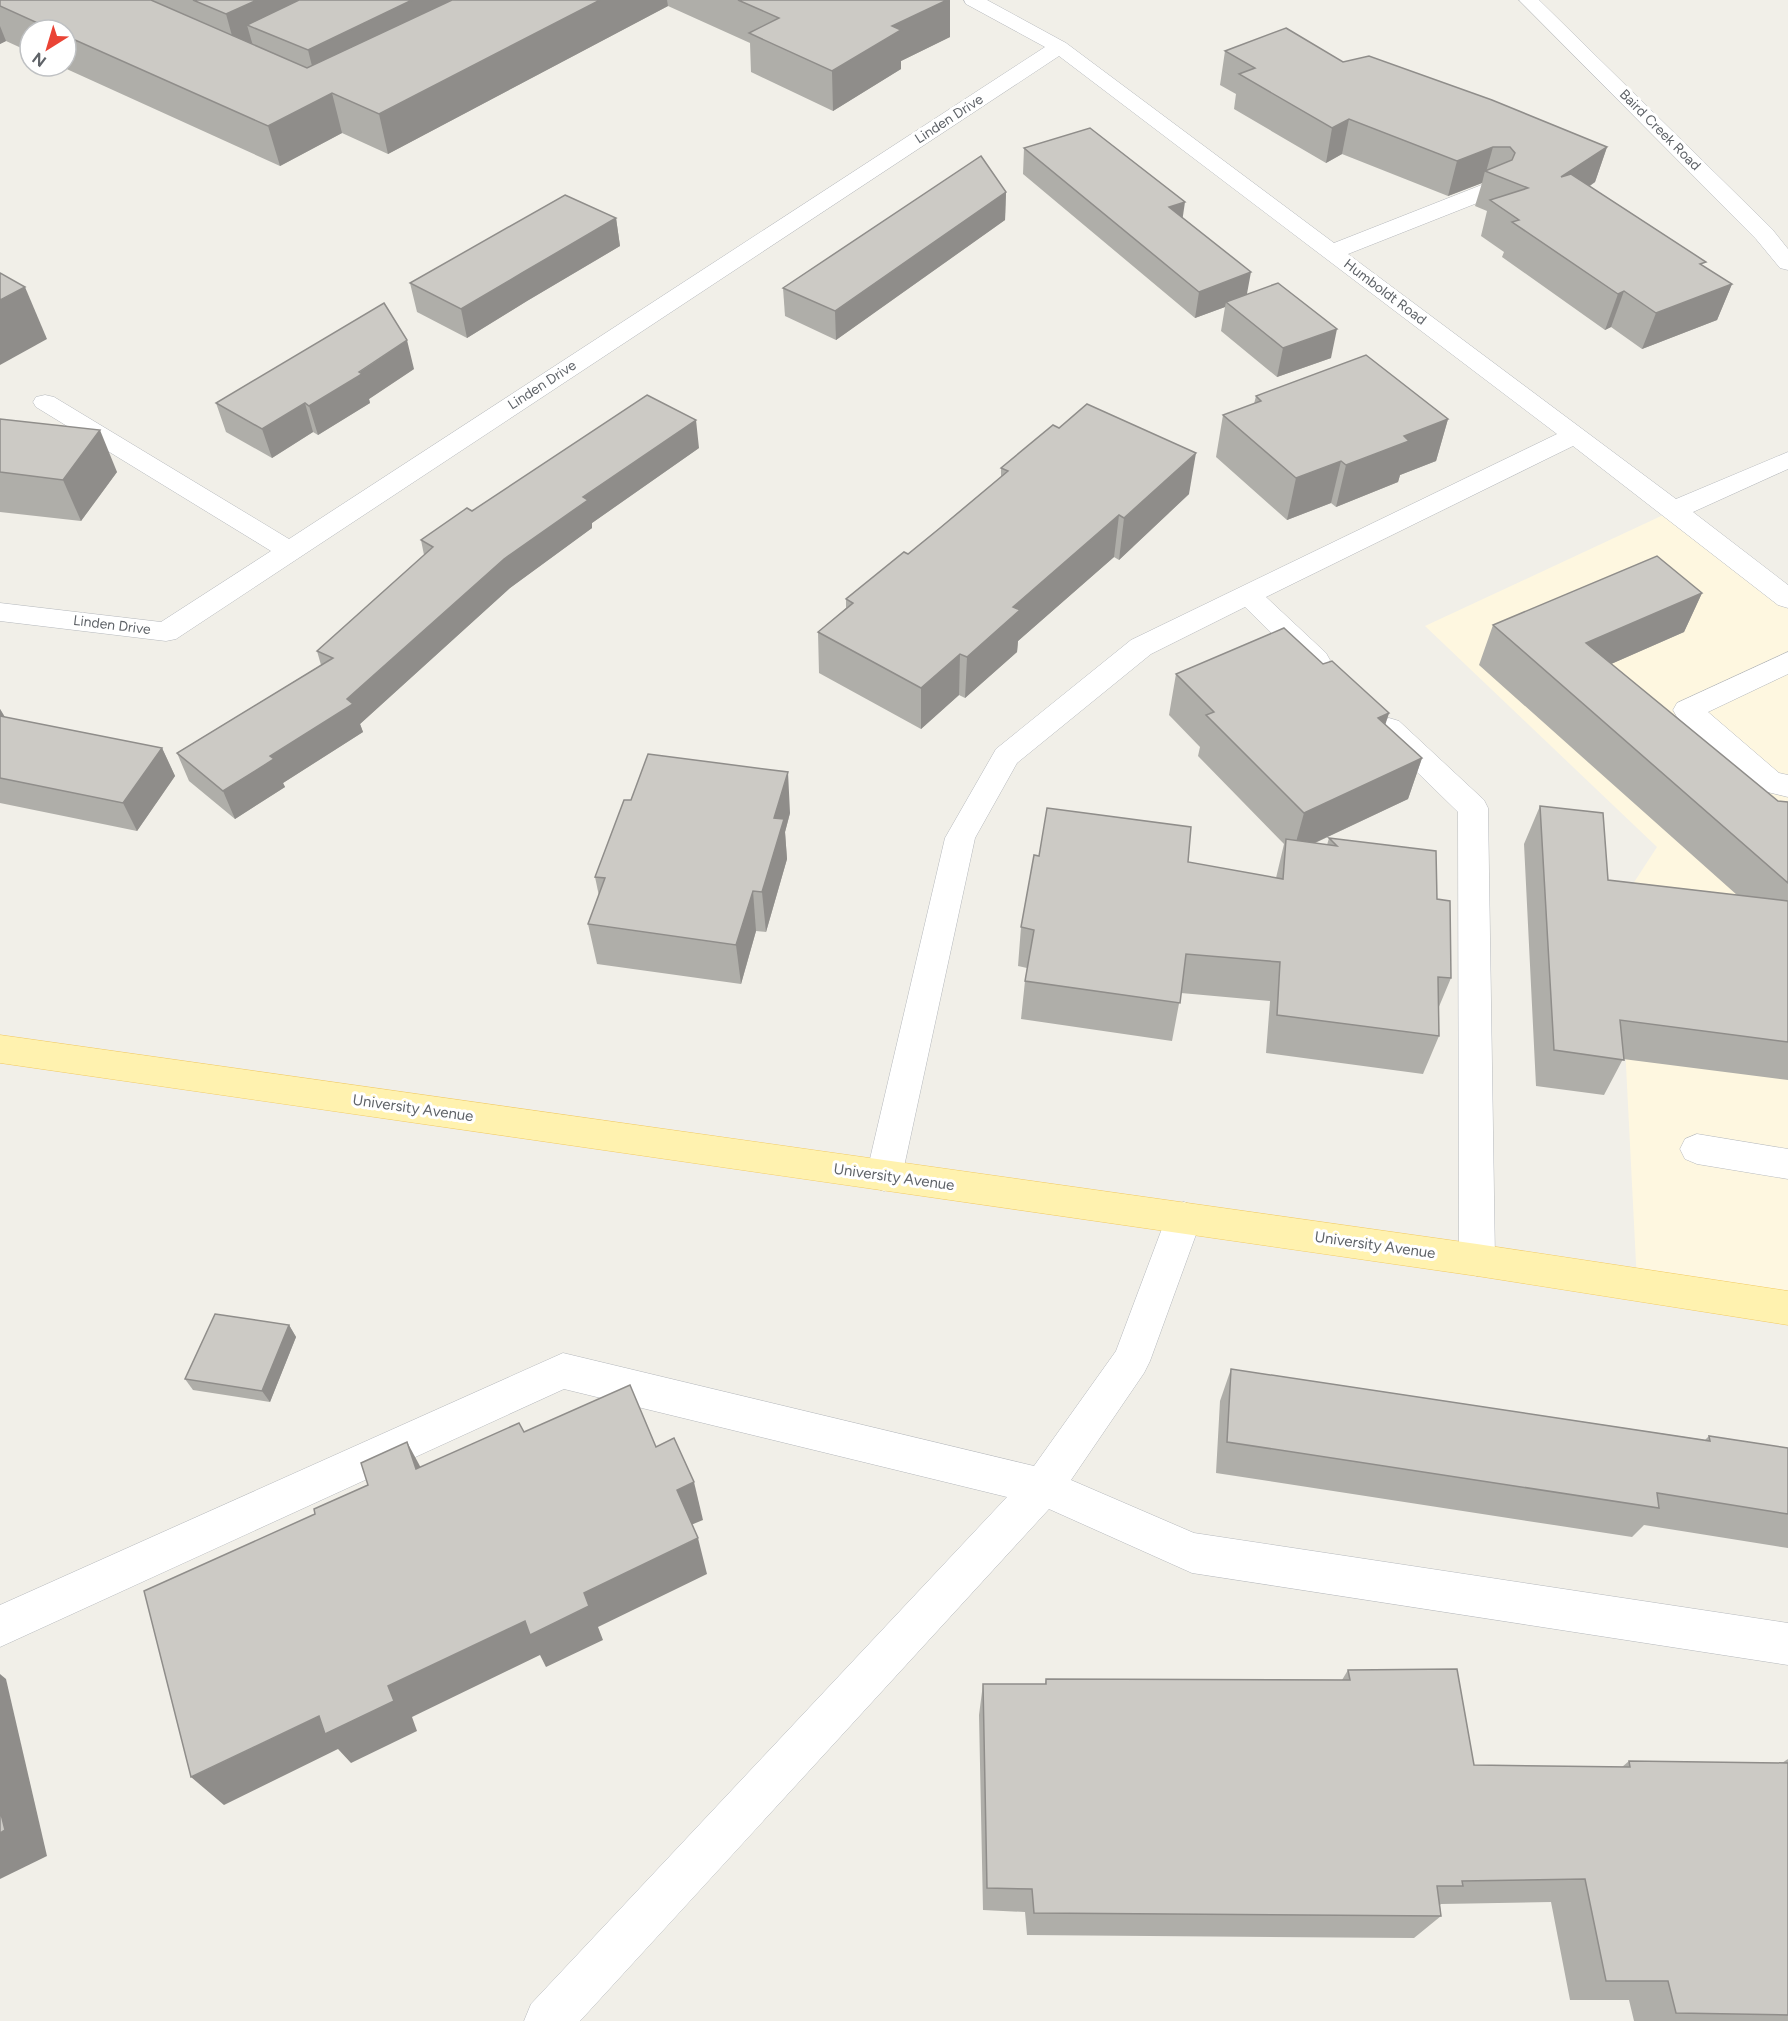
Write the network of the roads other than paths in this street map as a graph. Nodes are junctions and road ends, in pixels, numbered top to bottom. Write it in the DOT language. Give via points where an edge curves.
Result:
graph roads {
  1 [pos="973,0"];
  2 [pos="1528,0"];
  3 [pos="1059,47"];
  4 [pos="1492,189"];
  5 [pos="1332,252"];
  6 [pos="1788,263"];
  7 [pos="45,402"];
  8 [pos="1575,435"];
  9 [pos="1788,460"];
  10 [pos="1674,510"];
  11 [pos="290,551"];
  12 [pos="1248,595"];
  13 [pos="1788,599"];
  14 [pos="0,612"];
  15 [pos="1788,662"];
  16 [pos="1335,677"];
  17 [pos="1369,710"];
  18 [pos="1788,786"];
  19 [pos="0,1049"];
  20 [pos="1697,1149"];
  21 [pos="1788,1164"];
  22 [pos="884,1176"];
  23 [pos="1184,1218"];
  24 [pos="1477,1260"];
  25 [pos="1788,1308"];
  26 [pos="1042,1487"];
  27 [pos="0,1626"];
  28 [pos="1788,1644"];
  29 [pos="556,2017"];
  1 -- 3 [label="street, Humboldt Road"];
  2 -- 6 [label="street, Baird Creek Road" via="1764,234"];
  3 -- 5 [label="street, Humboldt Road"];
  3 -- 11 [label="street, Linden Drive"];
  4 -- 5 [label="street"];
  5 -- 8 [label="street, Humboldt Road"];
  7 -- 11 [label="street"];
  8 -- 10 [label="street, Humboldt Road"];
  8 -- 12 [label="street"];
  9 -- 10 [label="street"];
  10 -- 13 [label="street, Humboldt Road"];
  11 -- 14 [label="street, Linden Drive" via="166,632"];
  12 -- 16 [label="street"];
  12 -- 22 [label="street" via="1141,647 1006,756 960,837"];
  15 -- 18 [label="street" via="1687,710 1770,782"];
  17 -- 24 [label="street" via="1473,808"];
  19 -- 22 [label="main road, University Avenue"];
  20 -- 21 [label="street"];
  22 -- 23 [label="main road, University Avenue"];
  23 -- 24 [label="main road, University Avenue"];
  23 -- 26 [label="street" via="1131,1361"];
  24 -- 25 [label="main road, University Avenue"];
  26 -- 27 [label="street" via="563,1371"];
  26 -- 28 [label="street" via="1192,1552"];
  26 -- 29 [label="street"];
}
